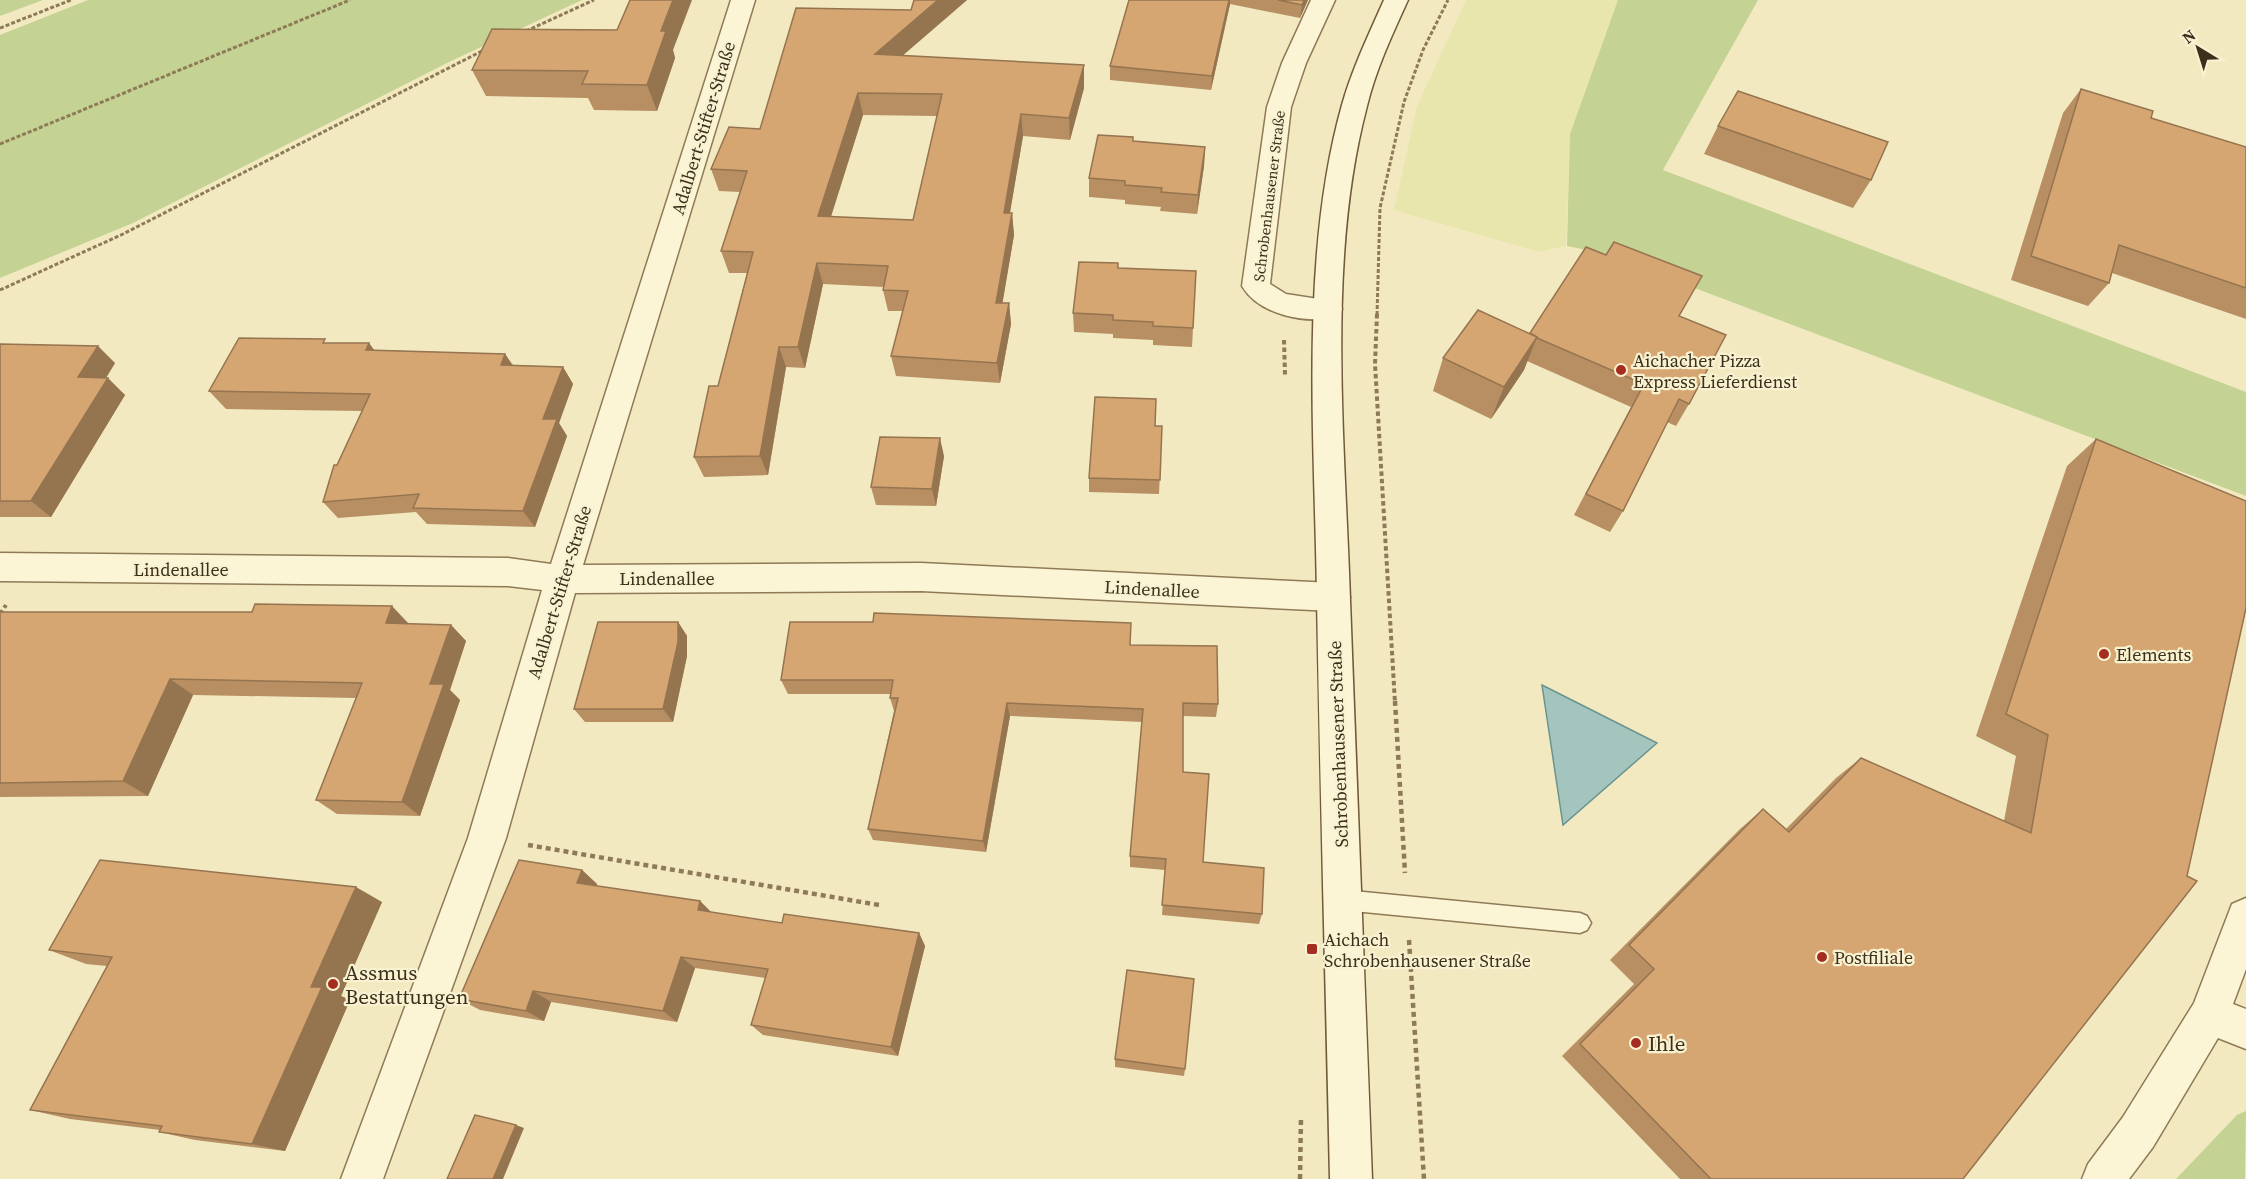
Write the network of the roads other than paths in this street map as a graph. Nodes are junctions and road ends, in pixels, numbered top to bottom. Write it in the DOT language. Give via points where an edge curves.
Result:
graph roads {
  1 [pos="743,0"];
  2 [pos="1323,0"];
  3 [pos="1396,0"];
  4 [pos="1328,309"];
  5 [pos="0,567"];
  6 [pos="562,579"];
  7 [pos="1334,597"];
  8 [pos="1343,900"];
  9 [pos="2246,917"];
  10 [pos="1580,923"];
  11 [pos="2209,1015"];
  12 [pos="2246,1029"];
  13 [pos="362,1179"];
  14 [pos="1351,1179"];
  15 [pos="2103,1179"];
  1 -- 6 [label="street, Adalbert-Stifter-Straße"];
  2 -- 4 [label="street, Schrobenhausener Straße" via="1279,106 1256,286 1263,297 1284,304"];
  3 -- 4 [label="street, Schrobenhausener Straße" via="1377,37 1350,116 1333,207"];
  4 -- 7 [label="street, Schrobenhausener Straße"];
  5 -- 6 [label="street, Lindenallee" via="508,572"];
  6 -- 7 [label="street, Lindenallee" via="921,577"];
  6 -- 13 [label="street, Adalbert-Stifter-Straße" via="487,838"];
  7 -- 8 [label="street, Schrobenhausener Straße"];
  8 -- 10 [label="lane"];
  8 -- 14 [label="street, Schrobenhausener Straße"];
  9 -- 11 [label="street"];
  11 -- 12 [label="street"];
  11 -- 15 [label="street" via="2138,1132"];
}
